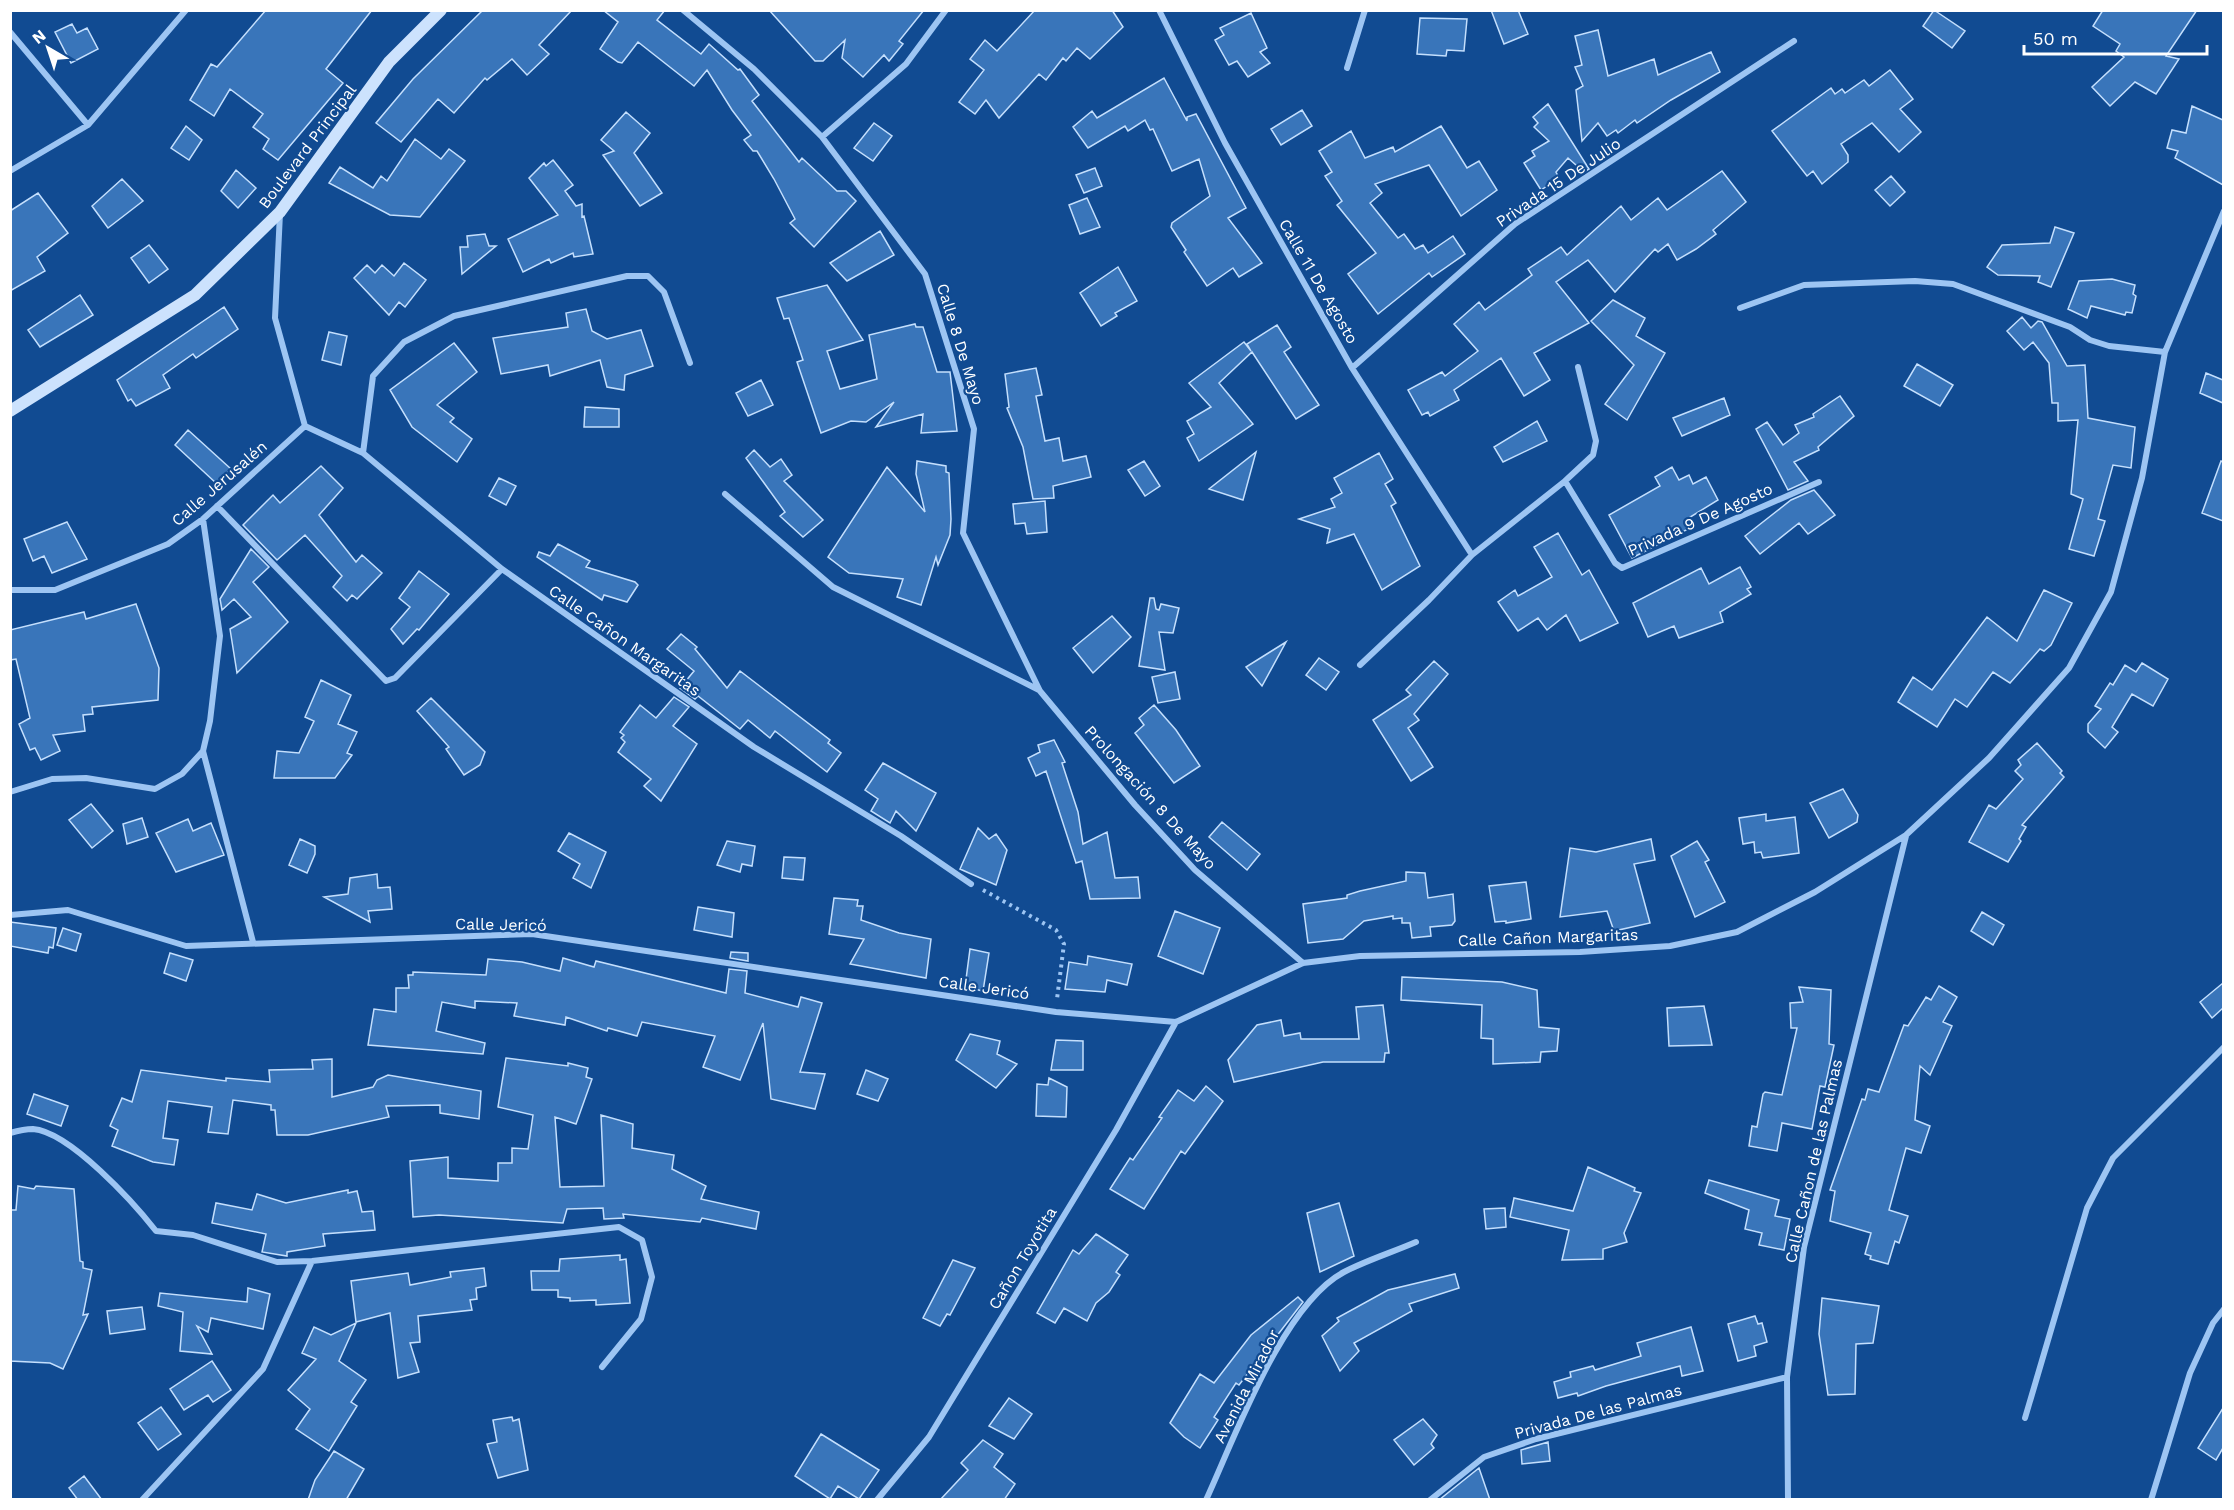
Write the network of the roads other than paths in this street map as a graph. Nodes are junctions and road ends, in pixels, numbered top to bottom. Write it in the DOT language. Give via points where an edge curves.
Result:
graph roads {
  1 [pos="186,10"];
  2 [pos="441,10"];
  3 [pos="683,10"];
  4 [pos="946,10"];
  5 [pos="1159,10"];
  6 [pos="1365,10"];
  7 [pos="10,32"];
  8 [pos="1794,40"];
  9 [pos="1347,68"];
  10 [pos="88,125"];
  11 [pos="822,137"];
  12 [pos="10,171"];
  13 [pos="2223,211"];
  14 [pos="280,212"];
  15 [pos="1740,308"];
  16 [pos="2164,352"];
  17 [pos="690,363"];
  18 [pos="1578,367"];
  19 [pos="1352,368"];
  20 [pos="10,411"];
  21 [pos="305,426"];
  22 [pos="363,453"];
  23 [pos="1565,482"];
  24 [pos="1819,482"];
  25 [pos="725,494"];
  26 [pos="217,506"];
  27 [pos="203,519"];
  28 [pos="1472,555"];
  29 [pos="502,569"];
  30 [pos="10,590"];
  31 [pos="1360,665"];
  32 [pos="1040,691"];
  33 [pos="203,751"];
  34 [pos="10,792"];
  35 [pos="1906,835"];
  36 [pos="971,884"];
  37 [pos="10,915"];
  38 [pos="253,942"];
  39 [pos="1303,963"];
  40 [pos="1176,1022"];
  41 [pos="2223,1047"];
  42 [pos="10,1133"];
  43 [pos="1416,1242"];
  44 [pos="312,1261"];
  45 [pos="2223,1309"];
  46 [pos="602,1367"];
  47 [pos="1787,1377"];
  48 [pos="2025,1418"];
  49 [pos="142,1500"];
  50 [pos="877,1500"];
  51 [pos="1206,1500"];
  52 [pos="1430,1500"];
  53 [pos="1788,1500"];
  54 [pos="2151,1500"];
  1 -- 10 [label="street"];
  2 -- 14 [label="street, Boulevard Principal" via="389,62"];
  3 -- 11 [label="street, Calle 8 De Mayo" via="754,69"];
  4 -- 11 [label="street" via="906,64"];
  5 -- 19 [label="street, Calle 11 De Agosto" via="1225,143"];
  6 -- 9 [label="street"];
  7 -- 10 [label="street"];
  8 -- 19 [label="street, Privada 15 De Julio" via="1515,225"];
  10 -- 12 [label="street"];
  11 -- 32 [label="street, Calle 8 De Mayo" via="925,274 974,429 963,532"];
  13 -- 16 [label="street, Calle Cañon Margaritas"];
  14 -- 20 [label="street, Boulevard Principal" via="195,295"];
  14 -- 21 [label="street" via="275,318"];
  15 -- 16 [label="street" via="1804,285 1914,281 1953,284 2070,327 2090,340"];
  16 -- 35 [label="street, Calle Cañon Margaritas" via="2142,478 2110,592 2069,668 1989,758"];
  17 -- 22 [label="street" via="664,292 648,276 627,276 454,316 404,342 373,376"];
  18 -- 23 [label="street" via="1596,441 1593,455"];
  19 -- 28 [label="street, Calle 11 De Agosto"];
  21 -- 22 [label="street, Calle Cañon Margaritas"];
  21 -- 26 [label="street, Calle Jerusalén"];
  22 -- 29 [label="street, Calle Cañon Margaritas"];
  23 -- 24 [label="street, Privada 9 De Agosto" via="1615,563 1622,568"];
  23 -- 28 [label="street"];
  25 -- 32 [label="street" via="833,587"];
  26 -- 27 [label="street, Calle Jerusalén"];
  26 -- 29 [label="street" via="386,681 395,678"];
  27 -- 30 [label="street, Calle Jerusalén" via="168,544 55,590"];
  27 -- 33 [label="street" via="220,636"];
  28 -- 31 [label="street"];
  29 -- 36 [label="street, Calle Cañon Margaritas" via="753,747 901,836"];
  32 -- 39 [label="street, Prolongación 8 De Mayo" via="1195,870"];
  33 -- 34 [label="street" via="182,774 155,789 86,778 52,779"];
  33 -- 38 [label="street"];
  35 -- 39 [label="street, Calle Cañon Margaritas" via="1815,892 1737,932 1670,946 1602,951 1360,956"];
  35 -- 47 [label="street, Calle Cañon de las Palmas" via="1804,1247"];
  37 -- 38 [label="street, Calle Jericó" via="68,910 186,946"];
  38 -- 40 [label="street, Calle Jericó" via="532,934 1056,1012"];
  39 -- 40 [label="street, Calle Cañon Margaritas"];
  40 -- 50 [label="street, Cañon Toyotita" via="1116,1130 929,1437"];
  41 -- 48 [label="street" via="2113,1158 2087,1208"];
  42 -- 44 [label="street" via="34,1129 82,1155 156,1231 193,1235 277,1262"];
  43 -- 51 [label="street, Avenida Mirador" via="1342,1272 1302,1309 1267,1367"];
  44 -- 46 [label="street" via="620,1227 642,1240 652,1277 641,1319"];
  44 -- 49 [label="street" via="263,1369"];
  45 -- 54 [label="street" via="2190,1373"];
  47 -- 52 [label="street, Privada De las Palmas" via="1536,1439 1484,1457"];
  47 -- 53 [label="street, Calle Cañon de las Palmas"];
}
